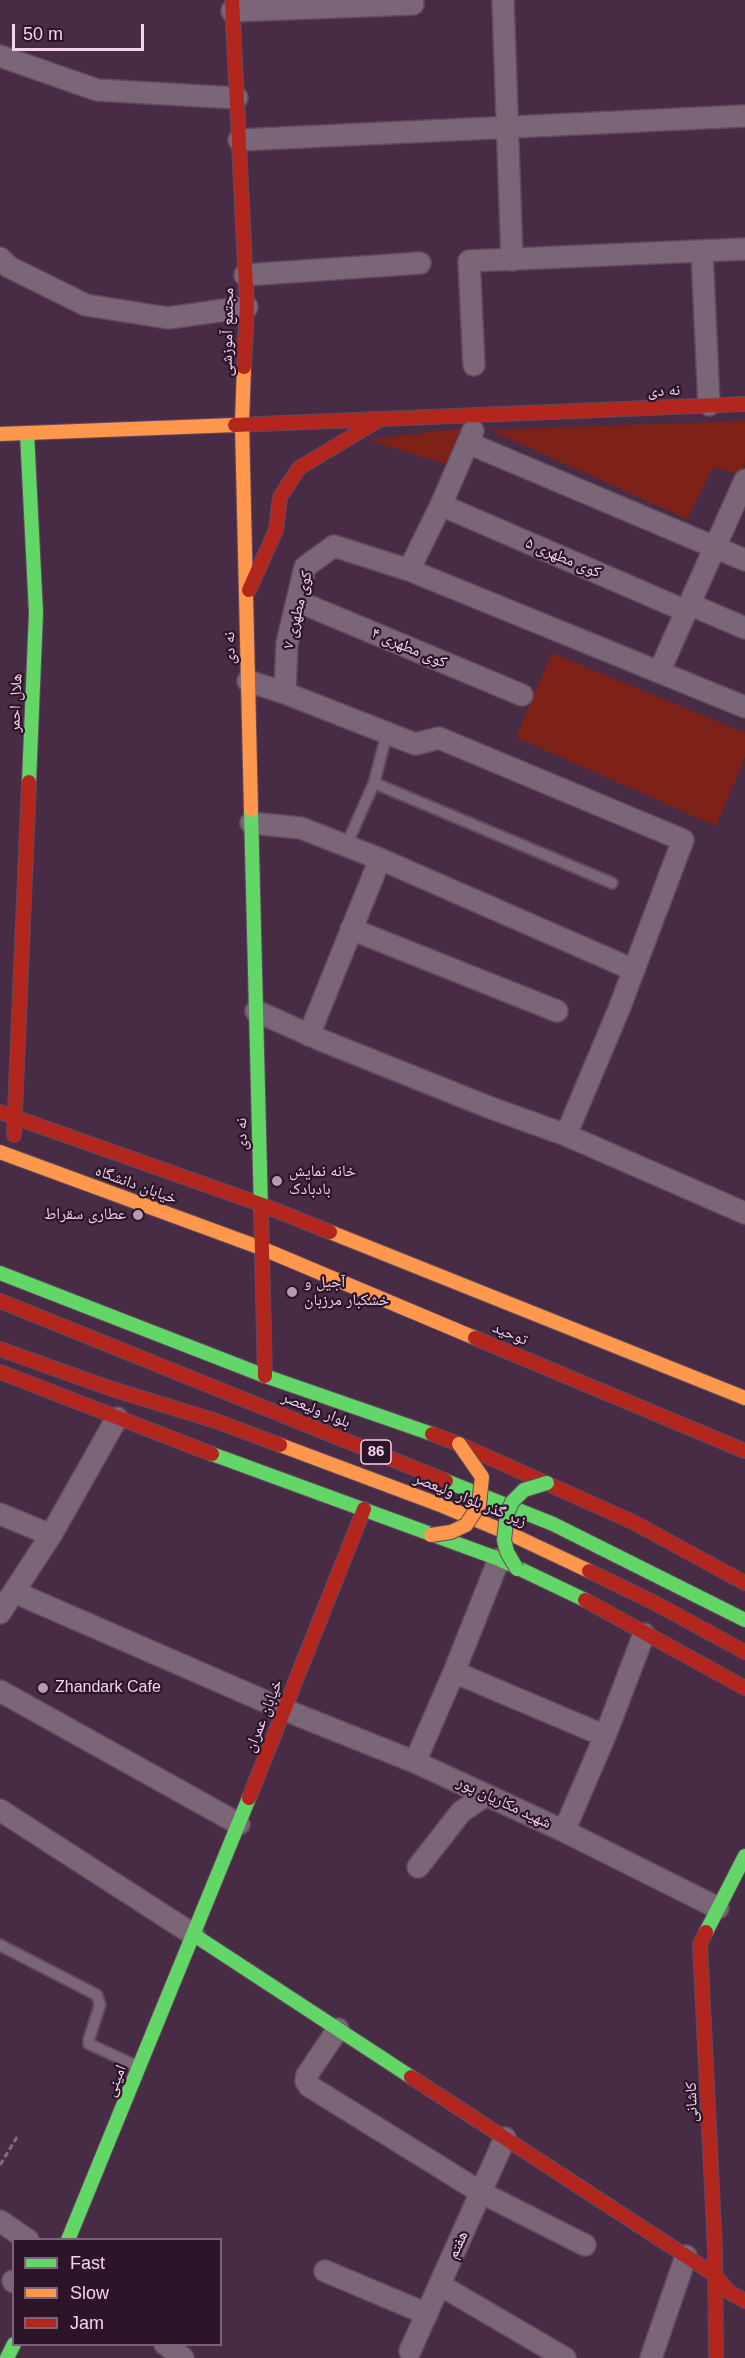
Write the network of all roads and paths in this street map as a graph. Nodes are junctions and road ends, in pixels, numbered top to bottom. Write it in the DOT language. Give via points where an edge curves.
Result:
graph roads {
  1 [pos="503,0"];
  2 [pos="413,4"];
  3 [pos="232,5"];
  4 [pos="0,56"];
  5 [pos="237,98"];
  6 [pos="745,116"];
  7 [pos="507,128"];
  8 [pos="238,140"];
  9 [pos="745,249"];
  10 [pos="702,251"];
  11 [pos="0,258"];
  12 [pos="512,260"];
  13 [pos="420,263"];
  14 [pos="245,275"];
  15 [pos="247,307"];
  16 [pos="474,365"];
  17 [pos="745,404"];
  18 [pos="709,405"];
  19 [pos="480,414"];
  20 [pos="381,418"];
  21 [pos="242,423"];
  22 [pos="27,433"];
  23 [pos="0,434"];
  24 [pos="468,443"];
  25 [pos="745,480"];
  26 [pos="441,506"];
  27 [pos="714,548"];
  28 [pos="745,560"];
  29 [pos="409,570"];
  30 [pos="246,597"];
  31 [pos="297,601"];
  32 [pos="688,607"];
  33 [pos="745,628"];
  34 [pos="659,672"];
  35 [pos="248,681"];
  36 [pos="285,693"];
  37 [pos="522,695"];
  38 [pos="745,707"];
  39 [pos="387,733"];
  40 [pos="374,783"];
  41 [pos="251,823"];
  42 [pos="346,846"];
  43 [pos="380,859"];
  44 [pos="612,883"];
  45 [pos="351,929"];
  46 [pos="634,970"];
  47 [pos="256,1011"];
  48 [pos="556,1011"];
  49 [pos="309,1035"];
  50 [pos="0,1112"];
  51 [pos="16,1118"];
  52 [pos="566,1135"];
  53 [pos="6,1154"];
  54 [pos="260,1204"];
  55 [pos="745,1213"];
  56 [pos="261,1248"];
  57 [pos="0,1273"];
  58 [pos="0,1301"];
  59 [pos="0,1349"];
  60 [pos="0,1372"];
  61 [pos="265,1376"];
  62 [pos="745,1398"];
  63 [pos="117,1418"];
  64 [pos="459,1444"];
  65 [pos="745,1451"];
  66 [pos="547,1483"];
  67 [pos="364,1509"];
  68 [pos="0,1514"];
  69 [pos="51,1535"];
  70 [pos="431,1535"];
  71 [pos="508,1564"];
  72 [pos="745,1583"];
  73 [pos="14,1592"];
  74 [pos="0,1613"];
  75 [pos="745,1620"];
  76 [pos="644,1634"];
  77 [pos="745,1652"];
  78 [pos="454,1672"];
  79 [pos="745,1688"];
  80 [pos="0,1691"];
  81 [pos="285,1710"];
  82 [pos="605,1736"];
  83 [pos="415,1762"];
  84 [pos="486,1795"];
  85 [pos="0,1810"];
  86 [pos="239,1824"];
  87 [pos="564,1831"];
  88 [pos="745,1856"];
  89 [pos="418,1867"];
  90 [pos="745,1886"];
  91 [pos="718,1908"];
  92 [pos="194,1935"];
  93 [pos="715,1941"];
  94 [pos="0,1945"];
  95 [pos="338,2029"];
  96 [pos="140,2067"];
  97 [pos="723,2119"];
  98 [pos="16,2136"];
  99 [pos="506,2138"];
  100 [pos="0,2165"];
  101 [pos="482,2193"];
  102 [pos="0,2221"];
  103 [pos="25,2238"];
  104 [pos="69,2238"];
  105 [pos="585,2245"];
  106 [pos="686,2256"];
  107 [pos="325,2271"];
  108 [pos="727,2275"];
  109 [pos="440,2285"];
  110 [pos="729,2292"];
  111 [pos="745,2301"];
  112 [pos="426,2314"];
  113 [pos="168,2346"];
  114 [pos="410,2351"];
  115 [pos="183,2358"];
  116 [pos="565,2358"];
  117 [pos="651,2358"];
  118 [pos="716,2358"];
  119 [pos="729,2358"];
  1 -- 7 [label="street"];
  2 -- 3 [label="street"];
  3 -- 5 [label="street, مجتمع آموزشی"];
  4 -- 5 [label="street" via="97,90"];
  5 -- 8 [label="street, مجتمع آموزشی"];
  6 -- 7 [label="street"];
  7 -- 8 [label="street"];
  7 -- 12 [label="street"];
  8 -- 14 [label="street, مجتمع آموزشی"];
  9 -- 10 [label="street"];
  10 -- 12 [label="street"];
  10 -- 18 [label="street"];
  11 -- 15 [label="street" via="9,267 86,305 168,318"];
  12 -- 16 [label="street" via="469,261"];
  13 -- 14 [label="street"];
  14 -- 15 [label="street, مجتمع آموزشی"];
  15 -- 21 [label="street, مجتمع آموزشی"];
  17 -- 18 [label="street, نه دی"];
  18 -- 19 [label="street, نه دی"];
  19 -- 20 [label="street, نه دی"];
  19 -- 24 [label="street"];
  20 -- 21 [label="street, نه دی"];
  20 -- 30 [label="street" via="299,468 279,497 276,530"];
  21 -- 22 [label="street"];
  21 -- 30 [label="street, نه دی"];
  22 -- 23 [label="street"];
  22 -- 51 [label="street, هلال احمر" via="36,613"];
  24 -- 26 [label="street"];
  24 -- 27 [label="street"];
  25 -- 27 [label="street"];
  26 -- 29 [label="street"];
  26 -- 32 [label="street, کوی مطهری ۵"];
  27 -- 28 [label="street"];
  27 -- 32 [label="street"];
  29 -- 31 [label="street, کوی مطهری ۷" via="334,546 305,567"];
  29 -- 34 [label="street"];
  30 -- 35 [label="street, نه دی"];
  31 -- 36 [label="street, کوی مطهری ۷" via="287,643"];
  31 -- 37 [label="street, کوی مطهری ۴"];
  32 -- 33 [label="street, کوی مطهری ۵"];
  32 -- 34 [label="street"];
  34 -- 38 [label="street"];
  35 -- 36 [label="street"];
  35 -- 41 [label="street, نه دی"];
  36 -- 39 [label="street"];
  39 -- 40 [label="lane"];
  39 -- 46 [label="street" via="415,744 439,738 683,840"];
  40 -- 42 [label="lane"];
  40 -- 44 [label="lane"];
  41 -- 42 [label="street" via="301,828"];
  41 -- 47 [label="street, نه دی"];
  42 -- 43 [label="street"];
  43 -- 45 [label="street"];
  43 -- 46 [label="street"];
  45 -- 48 [label="street"];
  45 -- 49 [label="street"];
  46 -- 52 [label="street"];
  47 -- 49 [label="street"];
  47 -- 54 [label="street, نه دی"];
  49 -- 52 [label="street"];
  50 -- 51 [label="street, خیابان دانشگاه"];
  51 -- 53 [label="street, هلال احمر"];
  51 -- 54 [label="street, خیابان دانشگاه"];
  52 -- 55 [label="street"];
  53 -- 56 [label="street, خیابان دانشگاه"];
  54 -- 56 [label="street, نه دی"];
  54 -- 62 [label="street, توحید"];
  56 -- 61 [label="street, نه دی"];
  56 -- 65 [label="street, توحید"];
  57 -- 61 [label="street, بلوار ولیعصر"];
  58 -- 75 [label="street, بلوار ولیعصر / 86" via="553,1524"];
  59 -- 77 [label="street, زیر گذر بلوار ولیعصر" via="216,1421 443,1506 655,1603"];
  60 -- 63 [label="street"];
  61 -- 64 [label="street, بلوار ولیعصر"];
  63 -- 67 [label="street"];
  63 -- 69 [label="street"];
  64 -- 66 [label="street, بلوار ولیعصر"];
  64 -- 70 [label="street, bridge" via="482,1477 479,1505 466,1525"];
  66 -- 71 [label="street, bridge" via="524,1490 512,1502 504,1540"];
  66 -- 72 [label="street, بلوار ولیعصر" via="635,1523"];
  67 -- 70 [label="street"];
  67 -- 81 [label="street, خیابان عمران"];
  68 -- 69 [label="street"];
  69 -- 73 [label="street"];
  70 -- 71 [label="street"];
  71 -- 76 [label="street"];
  71 -- 78 [label="street"];
  73 -- 74 [label="street"];
  73 -- 81 [label="street, شهید مکاریان پور"];
  76 -- 79 [label="street"];
  76 -- 82 [label="street"];
  78 -- 82 [label="street"];
  78 -- 83 [label="street"];
  80 -- 86 [label="street"];
  81 -- 83 [label="street, شهید مکاریان پور"];
  81 -- 86 [label="street, خیابان عمران"];
  82 -- 87 [label="street"];
  83 -- 84 [label="street, شهید مکاریان پور"];
  84 -- 87 [label="street, شهید مکاریان پور"];
  84 -- 89 [label="street" via="461,1812"];
  85 -- 92 [label="street"];
  86 -- 92 [label="street, خیابان عمران"];
  87 -- 91 [label="street, شهید مکاریان پور"];
  88 -- 91 [label="street, کاشانی"];
  90 -- 93 [label="street"];
  91 -- 108 [label="street, کاشانی" via="700,1944"];
  92 -- 95 [label="street"];
  92 -- 96 [label="street, امینی"];
  94 -- 96 [label="lane" via="97,1995 100,2005 89,2044"];
  95 -- 99 [label="street"];
  95 -- 101 [label="street" via="307,2075 309,2086"];
  96 -- 104 [label="street, امینی"];
  97 -- 108 [label="street, کاشانی"];
  98 -- 100 [label="path"];
  99 -- 101 [label="street, هفتم"];
  99 -- 106 [label="street"];
  101 -- 105 [label="street"];
  101 -- 109 [label="street, هفتم"];
  102 -- 103 [label="street"];
  106 -- 108 [label="street"];
  106 -- 117 [label="street"];
  107 -- 112 [label="street"];
  108 -- 110 [label="street"];
  108 -- 118 [label="street, کاشانی"];
  109 -- 112 [label="street, هفتم"];
  109 -- 116 [label="street"];
  110 -- 111 [label="street"];
  110 -- 119 [label="street"];
  112 -- 114 [label="street, هفتم"];
  113 -- 115 [label="street"];
}
